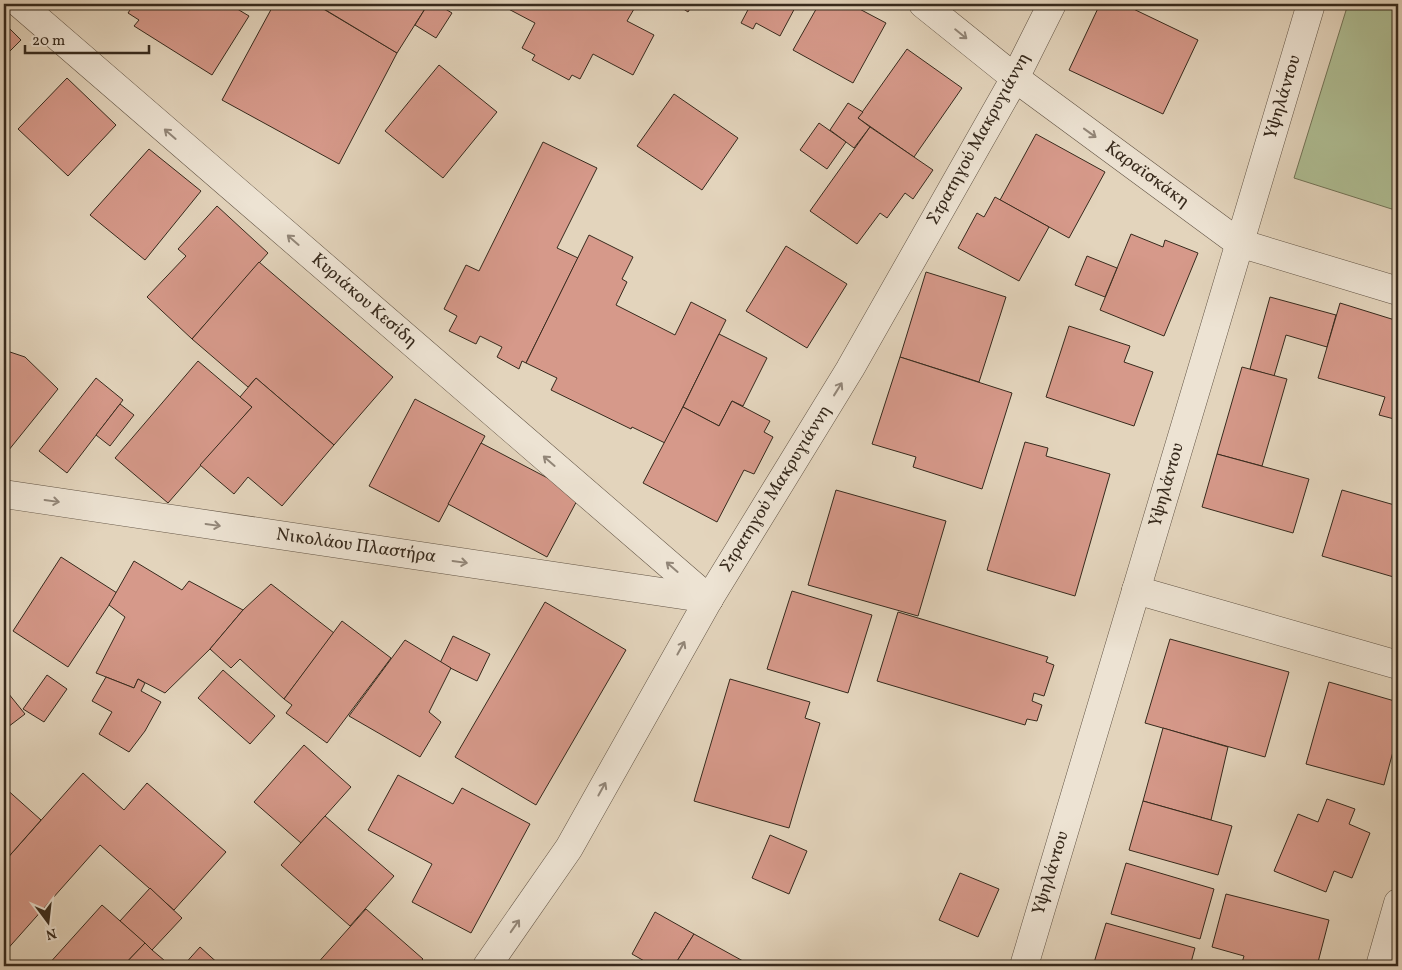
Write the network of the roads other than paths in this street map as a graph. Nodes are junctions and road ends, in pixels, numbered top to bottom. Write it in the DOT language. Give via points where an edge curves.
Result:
graph roads {
  1 [pos="20,4"];
  2 [pos="924,4"];
  3 [pos="1052,4"];
  4 [pos="1311,4"];
  5 [pos="1015,78"];
  6 [pos="1239,243"];
  7 [pos="1398,291"];
  8 [pos="4,494"];
  9 [pos="1136,590"];
  10 [pos="709,599"];
  11 [pos="1398,665"];
  12 [pos="1398,903"];
  13 [pos="487,966"];
  14 [pos="1024,966"];
  15 [pos="1380,966"];
  10 -- 1 [label="street, Κυριάκου Κεσίδη, one-way"];
  2 -- 5 [label="street, Καραϊσκάκη, one-way"];
  3 -- 5 [label="street, Στρατηγού Μακρυγιάννη"];
  4 -- 6 [label="street, Υψηλάντου"];
  5 -- 6 [label="street, Καραϊσκάκη, one-way"];
  10 -- 5 [label="street, Στρατηγού Μακρυγιάννη, one-way" via="850,369"];
  6 -- 7 [label="street, Καραϊσκάκη"];
  6 -- 9 [label="street, Υψηλάντου"];
  8 -- 10 [label="street, Νικολάου Πλαστήρα, one-way"];
  9 -- 11 [label="street"];
  9 -- 14 [label="street, Υψηλάντου"];
  13 -- 10 [label="street, Στρατηγού Μακρυγιάννη, one-way" via="569,848"];
  12 -- 15 [label="street"];
}
